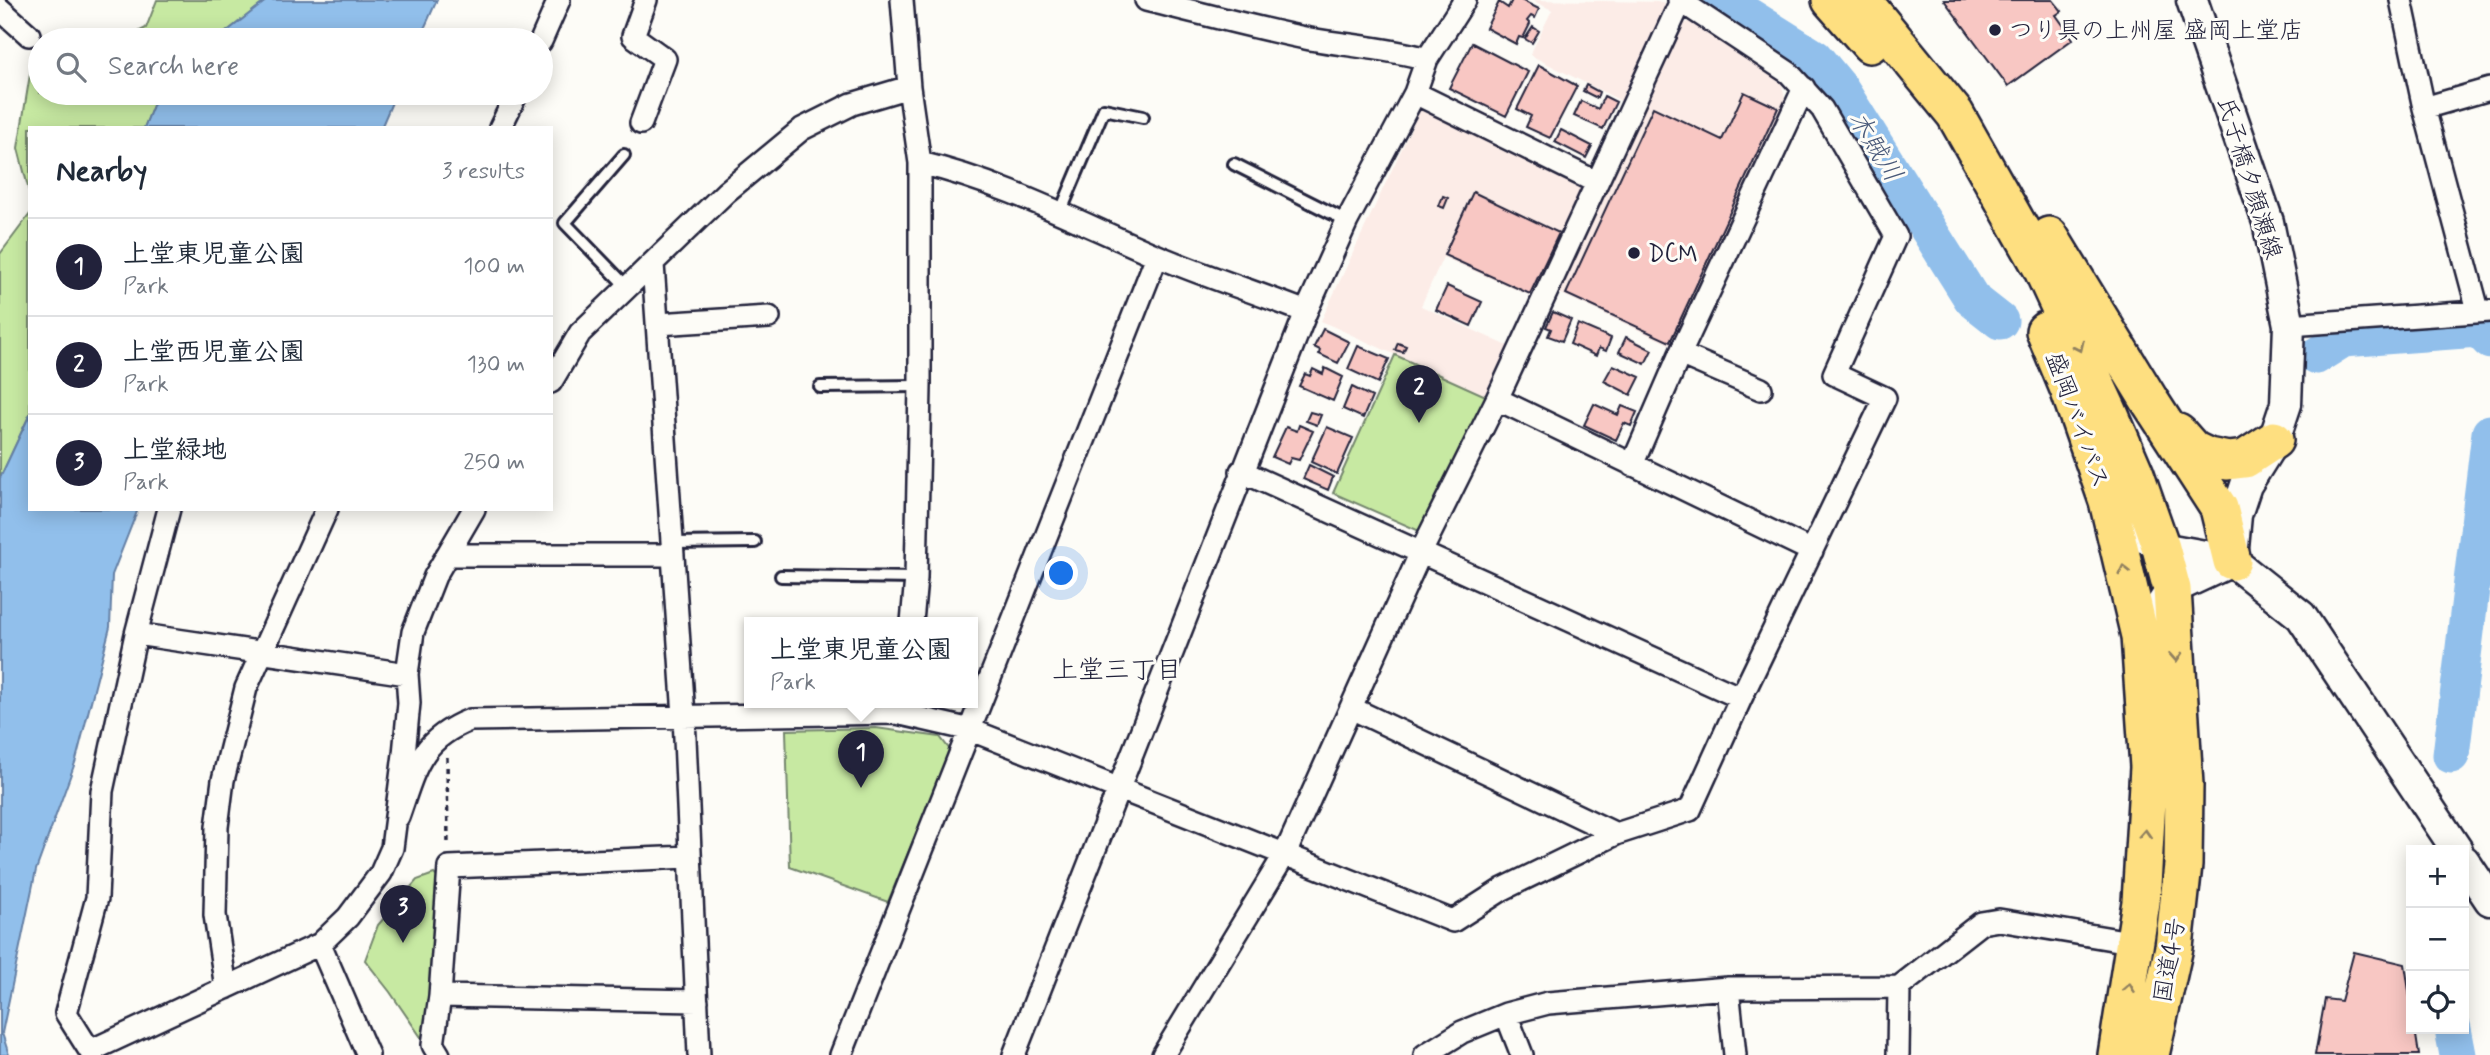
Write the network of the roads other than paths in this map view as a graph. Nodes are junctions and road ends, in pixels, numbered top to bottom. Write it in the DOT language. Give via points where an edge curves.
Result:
graph roads {
  1 [pos="559,0"];
  2 [pos="646,0"];
  3 [pos="1146,0"];
  4 [pos="1465,0"];
  5 [pos="1831,0"];
  6 [pos="1862,0"];
  7 [pos="1884,0"];
  8 [pos="2192,0"];
  9 [pos="2401,0"];
  10 [pos="1680,1"];
  11 [pos="903,2"];
  12 [pos="0,9"];
  13 [pos="547,28"];
  14 [pos="28,34"];
  15 [pos="1427,59"];
  16 [pos="909,87"];
  17 [pos="1804,88"];
  18 [pos="2490,89"];
  19 [pos="1415,93"];
  20 [pos="511,105"];
  21 [pos="2424,108"];
  22 [pos="1143,117"];
  23 [pos="641,122"];
  24 [pos="501,126"];
  25 [pos="624,155"];
  26 [pos="920,163"];
  27 [pos="1234,164"];
  28 [pos="1596,182"];
  29 [pos="1060,213"];
  30 [pos="1347,221"];
  31 [pos="1157,256"];
  32 [pos="653,264"];
  33 [pos="628,288"];
  34 [pos="2484,311"];
  35 [pos="1306,312"];
  36 [pos="769,317"];
  37 [pos="658,324"];
  38 [pos="2289,325"];
  39 [pos="1680,354"];
  40 [pos="553,379"];
  41 [pos="920,386"];
  42 [pos="820,387"];
  43 [pos="1761,389"];
  44 [pos="1497,399"];
  45 [pos="2151,403"];
  46 [pos="2274,440"];
  47 [pos="1632,465"];
  48 [pos="1241,471"];
  49 [pos="2108,501"];
  50 [pos="168,511"];
  51 [pos="326,511"];
  52 [pos="473,511"];
  53 [pos="755,542"];
  54 [pos="2161,548"];
  55 [pos="673,549"];
  56 [pos="1812,551"];
  57 [pos="1421,552"];
  58 [pos="447,555"];
  59 [pos="2232,562"];
  60 [pos="781,576"];
  61 [pos="916,578"];
  62 [pos="2172,589"];
  63 [pos="912,617"];
  64 [pos="136,634"];
  65 [pos="2140,636"];
  66 [pos="264,652"];
  67 [pos="407,674"];
  68 [pos="1741,698"];
  69 [pos="898,708"];
  70 [pos="1351,708"];
  71 [pos="684,716"];
  72 [pos="971,730"];
  73 [pos="1119,787"];
  74 [pos="398,817"];
  75 [pos="1616,834"];
  76 [pos="2454,845"];
  77 [pos="1285,854"];
  78 [pos="689,857"];
  79 [pos="2183,865"];
  80 [pos="2469,868"];
  81 [pos="2490,900"];
  82 [pos="2141,902"];
  83 [pos="2136,943"];
  84 [pos="320,944"];
  85 [pos="1899,987"];
  86 [pos="226,988"];
  87 [pos="1728,988"];
  88 [pos="440,996"];
  89 [pos="696,1001"];
  90 [pos="1506,1014"];
  91 [pos="92,1053"];
  92 [pos="1428,1054"];
  93 [pos="369,1055"];
  94 [pos="439,1055"];
  95 [pos="699,1055"];
  96 [pos="841,1055"];
  97 [pos="1014,1055"];
  98 [pos="1163,1055"];
  99 [pos="1522,1055"];
  100 [pos="1735,1055"];
  101 [pos="1898,1055"];
  102 [pos="2117,1055"];
  103 [pos="2150,1055"];
  1 -- 13 [label="street"];
  2 -- 23 [label="street" via="633,36 665,59"];
  3 -- 15 [label="street" via="1311,39"];
  4 -- 15 [label="street"];
  5 -- 49 [label="highway, 盛岡バイパス" via="1920,100 1989,214 2029,290"];
  6 -- 54 [label="highway, 盛岡バイパス, one-way" via="1955,114 2042,268 2135,474"];
  7 -- 45 [label="highway" via="1953,81"];
  8 -- 38 [label="main road, 氏子橋夕顔瀬線" via="2268,222"];
  9 -- 21 [label="street"];
  10 -- 17 [label="street"];
  10 -- 28 [label="street"];
  11 -- 16 [label="street"];
  12 -- 14 [label="street"];
  15 -- 19 [label="street"];
  16 -- 26 [label="street"];
  16 -- 32 [label="street" via="852,104 802,129 726,192"];
  17 -- 39 [label="street"];
  17 -- 56 [label="street" via="1822,109 1896,236 1834,374 1885,398"];
  18 -- 21 [label="street"];
  19 -- 28 [label="street"];
  19 -- 30 [label="street"];
  20 -- 24 [label="street"];
  21 -- 34 [label="street"];
  22 -- 29 [label="lane" via="1104,110"];
  25 -- 33 [label="lane" via="565,223"];
  26 -- 29 [label="street" via="957,171"];
  26 -- 41 [label="street"];
  27 -- 30 [label="lane"];
  28 -- 44 [label="street"];
  29 -- 31 [label="street"];
  30 -- 35 [label="street"];
  31 -- 35 [label="street"];
  31 -- 72 [label="street"];
  32 -- 33 [label="street"];
  32 -- 37 [label="street"];
  33 -- 40 [label="street" via="580,333"];
  34 -- 38 [label="street"];
  35 -- 48 [label="street"];
  36 -- 37 [label="street"];
  37 -- 55 [label="street"];
  38 -- 46 [label="main road, 氏子橋夕顔瀬線" via="2286,404"];
  39 -- 43 [label="street"];
  39 -- 47 [label="street"];
  41 -- 42 [label="lane"];
  41 -- 61 [label="street"];
  44 -- 47 [label="street"];
  44 -- 57 [label="street"];
  45 -- 46 [label="highway" via="2193,450 2208,457 2245,459"];
  45 -- 59 [label="highway" via="2219,508"];
  46 -- 59 [label="main road, 氏子橋夕顔瀬線" via="2246,485 2236,515"];
  47 -- 56 [label="street"];
  48 -- 57 [label="street"];
  48 -- 73 [label="street"];
  49 -- 54 [label="main road" via="2130,526"];
  65 -- 49 [label="highway, 盛岡バイパス, one-way"];
  50 -- 64 [label="street"];
  51 -- 66 [label="street"];
  52 -- 58 [label="street"];
  53 -- 55 [label="lane"];
  54 -- 59 [label="main road"];
  54 -- 62 [label="highway, 盛岡バイパス"];
  55 -- 58 [label="street"];
  55 -- 71 [label="street"];
  56 -- 68 [label="street"];
  57 -- 68 [label="street"];
  57 -- 70 [label="street"];
  58 -- 67 [label="street" via="413,632"];
  59 -- 62 [label="main road"];
  59 -- 76 [label="main road" via="2301,616"];
  60 -- 61 [label="lane"];
  61 -- 63 [label="street"];
  62 -- 65 [label="main road"];
  62 -- 79 [label="highway, 盛岡バイパス, one-way" via="2184,785"];
  64 -- 66 [label="street"];
  64 -- 91 [label="street" via="102,791 97,898 66,1013"];
  82 -- 65 [label="highway, 盛岡バイパス, one-way" via="2149,767"];
  66 -- 67 [label="street"];
  66 -- 86 [label="street" via="246,688 234,730 217,827 215,915"];
  67 -- 74 [label="street" via="409,703"];
  68 -- 75 [label="street" via="1690,810"];
  69 -- 71 [label="street"];
  69 -- 72 [label="street"];
  70 -- 75 [label="street"];
  70 -- 77 [label="street"];
  71 -- 74 [label="street" via="470,720 450,728 418,760"];
  71 -- 78 [label="street"];
  72 -- 73 [label="street"];
  72 -- 96 [label="street"];
  73 -- 77 [label="street"];
  73 -- 97 [label="street"];
  74 -- 84 [label="street" via="381,873 348,917"];
  75 -- 77 [label="street" via="1503,888 1453,921"];
  77 -- 98 [label="street"];
  78 -- 88 [label="street" via="449,867"];
  78 -- 89 [label="street"];
  79 -- 103 [label="highway, 国道4号" via="2174,947"];
  80 -- 81 [label="main road"];
  82 -- 83 [label="highway, 国道4号"];
  83 -- 85 [label="street" via="1999,920 1981,923"];
  102 -- 83 [label="highway, 国道4号, one-way"];
  84 -- 86 [label="street"];
  84 -- 93 [label="street"];
  85 -- 87 [label="street"];
  85 -- 101 [label="street"];
  86 -- 91 [label="street"];
  87 -- 90 [label="street" via="1548,1003"];
  87 -- 100 [label="street"];
  88 -- 89 [label="street"];
  88 -- 94 [label="street" via="433,1045"];
  89 -- 95 [label="street"];
  90 -- 92 [label="street" via="1462,1032"];
  90 -- 99 [label="street"];
}
